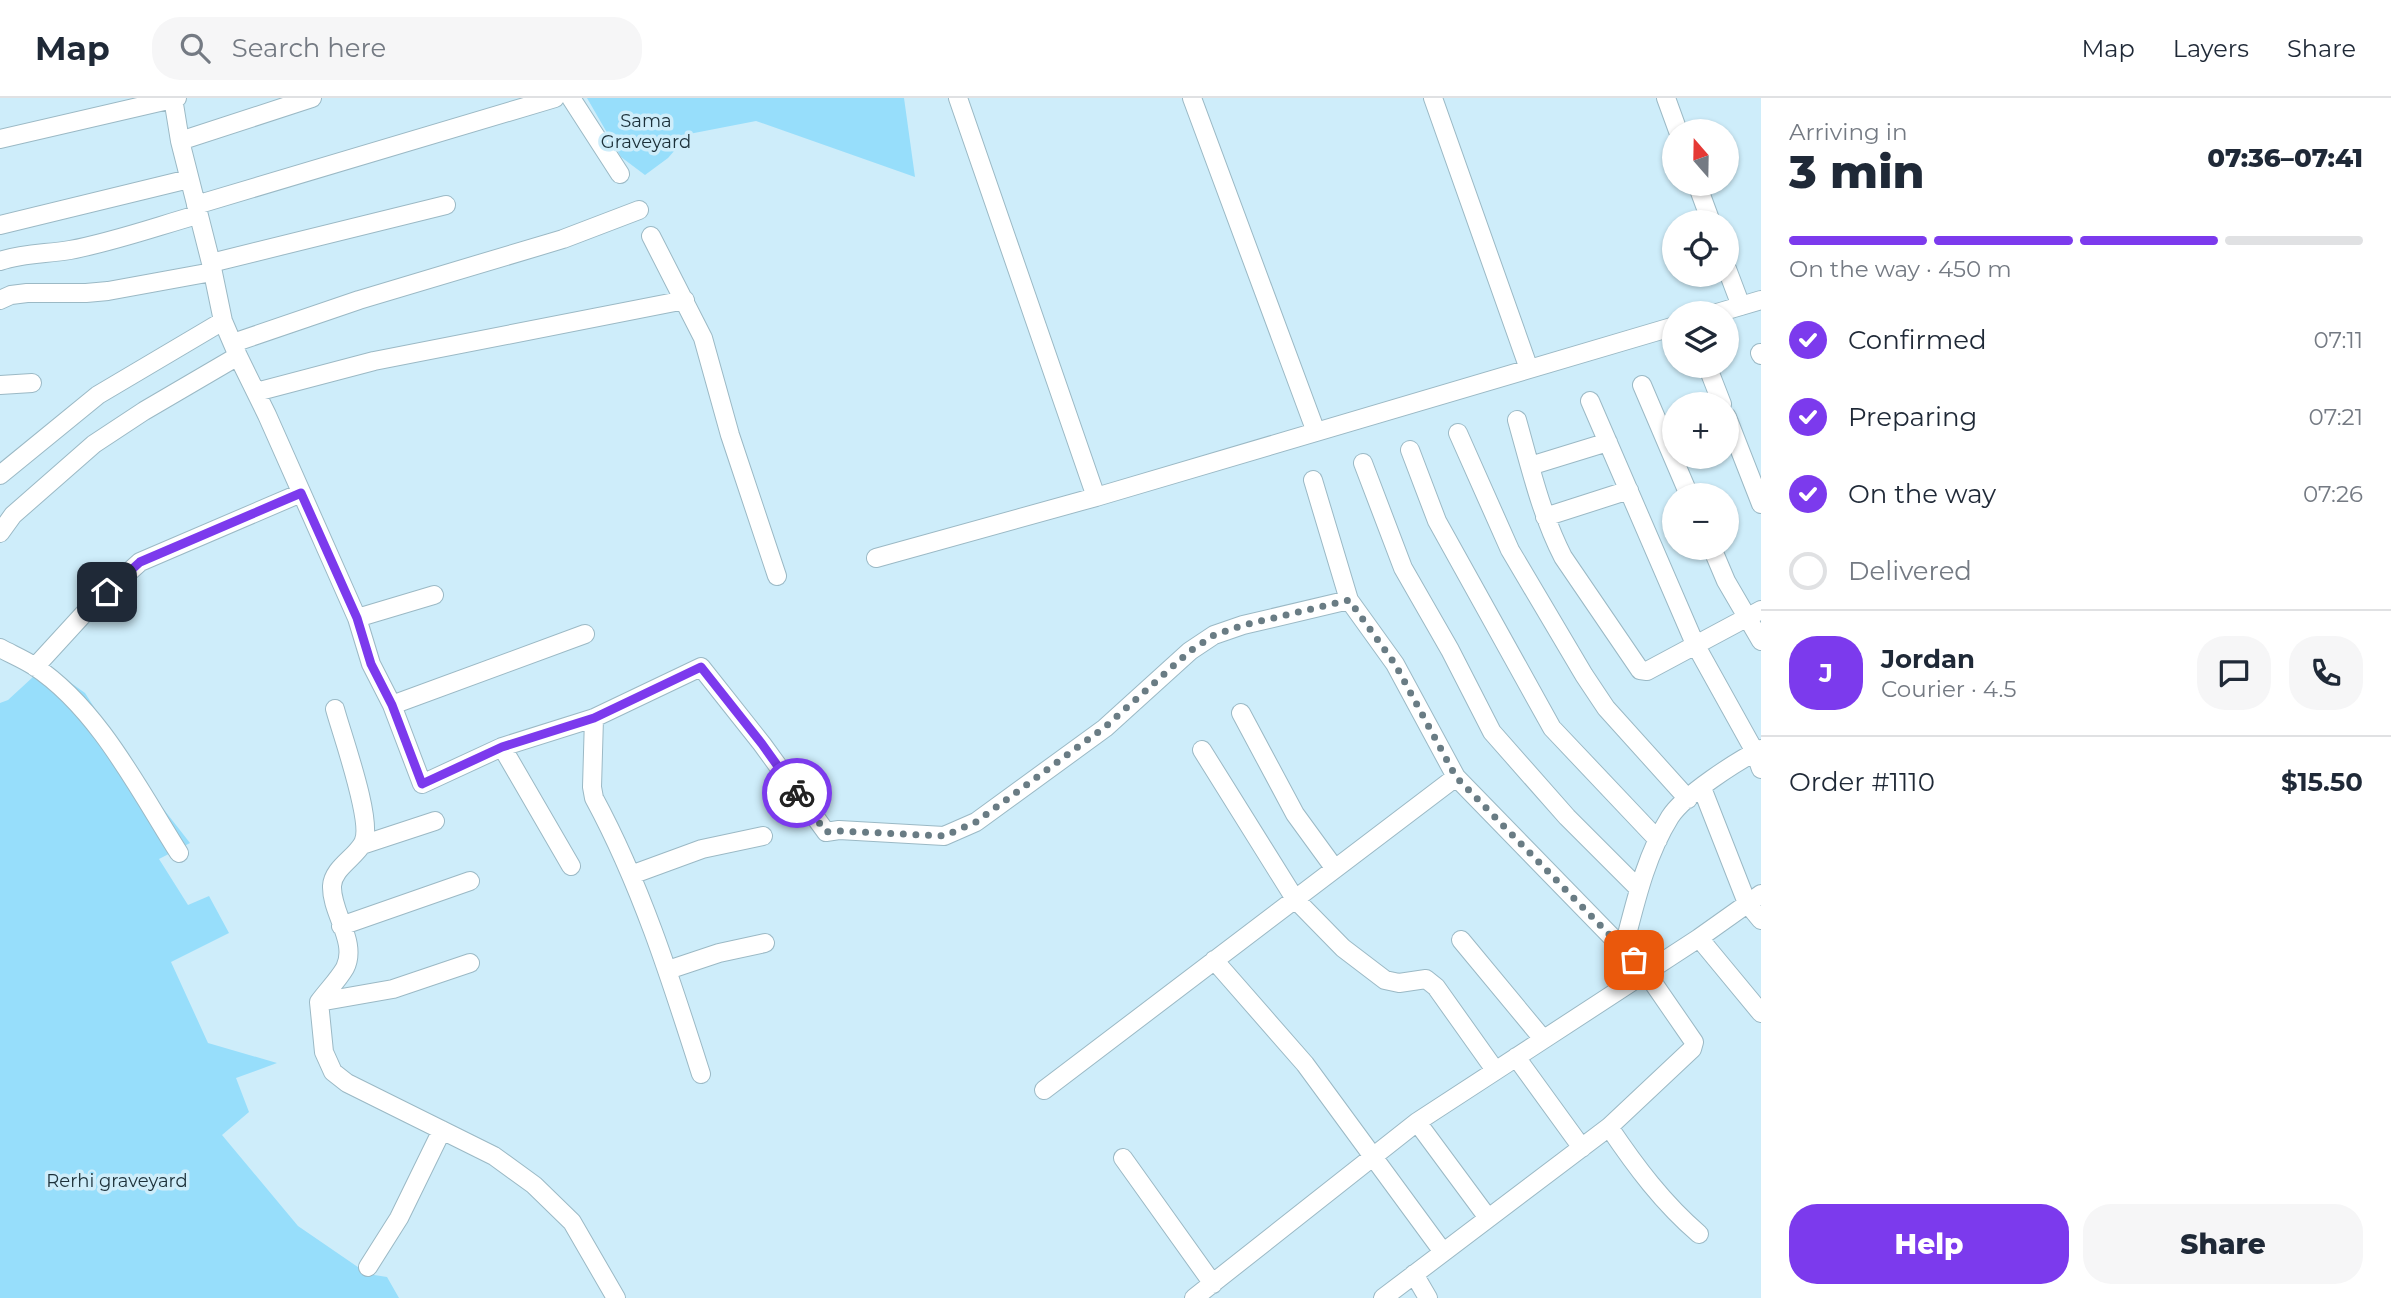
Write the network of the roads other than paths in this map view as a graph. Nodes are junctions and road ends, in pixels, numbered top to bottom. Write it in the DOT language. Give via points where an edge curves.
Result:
graph roads {
  1 [pos="174,98"];
  2 [pos="312,98"];
  3 [pos="555,98"];
  4 [pos="571,98"];
  5 [pos="958,98"];
  6 [pos="1192,98"];
  7 [pos="1433,98"];
  8 [pos="1666,98"];
  9 [pos="1674,119"];
  10 [pos="0,139"];
  11 [pos="180,141"];
  12 [pos="620,174"];
  13 [pos="189,179"];
  14 [pos="446,205"];
  15 [pos="197,210"];
  16 [pos="639,210"];
  17 [pos="0,225"];
  18 [pos="651,236"];
  19 [pos="0,261"];
  20 [pos="212,267"];
  21 [pos="1734,287"];
  22 [pos="0,300"];
  23 [pos="685,300"];
  24 [pos="1761,300"];
  25 [pos="1741,306"];
  26 [pos="223,321"];
  27 [pos="1662,330"];
  28 [pos="235,350"];
  29 [pos="1529,369"];
  30 [pos="32,383"];
  31 [pos="0,385"];
  32 [pos="1642,386"];
  33 [pos="256,392"];
  34 [pos="1590,401"];
  35 [pos="1517,420"];
  36 [pos="1316,432"];
  37 [pos="1458,433"];
  38 [pos="1608,442"];
  39 [pos="1739,448"];
  40 [pos="1410,450"];
  41 [pos="1363,463"];
  42 [pos="1530,466"];
  43 [pos="0,475"];
  44 [pos="1313,480"];
  45 [pos="1684,483"];
  46 [pos="1629,491"];
  47 [pos="301,493"];
  48 [pos="1096,497"];
  49 [pos="1761,504"];
  50 [pos="1545,517"];
  51 [pos="0,533"];
  52 [pos="876,558"];
  53 [pos="1717,560"];
  54 [pos="777,576"];
  55 [pos="434,595"];
  56 [pos="1349,600"];
  57 [pos="1754,613"];
  58 [pos="357,618"];
  59 [pos="585,634"];
  60 [pos="1761,641"];
  61 [pos="1695,644"];
  62 [pos="0,648"];
  63 [pos="35,667"];
  64 [pos="392,705"];
  65 [pos="335,709"];
  66 [pos="1241,713"];
  67 [pos="594,718"];
  68 [pos="502,747"];
  69 [pos="1202,750"];
  70 [pos="1759,756"];
  71 [pos="1456,777"];
  72 [pos="1695,793"];
  73 [pos="435,821"];
  74 [pos="763,836"];
  75 [pos="1658,840"];
  76 [pos="362,845"];
  77 [pos="179,853"];
  78 [pos="571,866"];
  79 [pos="1335,869"];
  80 [pos="631,875"];
  81 [pos="470,881"];
  82 [pos="1639,889"];
  83 [pos="1754,898"];
  84 [pos="1295,899"];
  85 [pos="1761,920"];
  86 [pos="341,926"];
  87 [pos="1699,938"];
  88 [pos="1461,940"];
  89 [pos="765,943"];
  90 [pos="1623,950"];
  91 [pos="1214,960"];
  92 [pos="470,963"];
  93 [pos="668,971"];
  94 [pos="1646,971"];
  95 [pos="319,1002"];
  96 [pos="1761,1013"];
  97 [pos="1543,1039"];
  98 [pos="1516,1057"];
  99 [pos="1495,1070"];
  100 [pos="701,1074"];
  101 [pos="1044,1090"];
  102 [pos="1417,1122"];
  103 [pos="1609,1128"];
  104 [pos="442,1130"];
  105 [pos="1582,1148"];
  106 [pos="1373,1157"];
  107 [pos="1122,1158"];
  108 [pos="1488,1218"];
  109 [pos="1699,1234"];
  110 [pos="1443,1252"];
  111 [pos="369,1267"];
  112 [pos="1414,1274"];
  113 [pos="1213,1284"];
  114 [pos="616,1298"];
  115 [pos="1194,1298"];
  116 [pos="1383,1298"];
  117 [pos="1428,1298"];
  1 -- 10 [label="street"];
  1 -- 11 [label="street"];
  2 -- 11 [label="street"];
  3 -- 15 [label="street"];
  4 -- 12 [label="street"];
  5 -- 48 [label="street"];
  6 -- 36 [label="street"];
  7 -- 29 [label="street"];
  8 -- 9 [label="street"];
  11 -- 13 [label="street"];
  13 -- 15 [label="street"];
  13 -- 17 [label="street"];
  14 -- 20 [label="street"];
  15 -- 19 [label="street" via="108,242"];
  15 -- 20 [label="street"];
  16 -- 28 [label="street" via="563,239 359,300"];
  18 -- 23 [label="street"];
  20 -- 22 [label="street" via="108,291 27,293"];
  20 -- 26 [label="street"];
  21 -- 25 [label="street"];
  23 -- 33 [label="street" via="374,361"];
  23 -- 54 [label="street" via="703,338"];
  24 -- 25 [label="street"];
  26 -- 28 [label="street"];
  26 -- 43 [label="street" via="98,395"];
  27 -- 29 [label="street"];
  28 -- 33 [label="street"];
  28 -- 51 [label="street" via="94,444 13,515"];
  29 -- 36 [label="street"];
  30 -- 31 [label="street"];
  32 -- 45 [label="street"];
  33 -- 47 [label="street"];
  34 -- 38 [label="street"];
  35 -- 42 [label="street"];
  36 -- 48 [label="street"];
  37 -- 72 [label="street" via="1510,550 1584,675 1606,708"];
  38 -- 42 [label="street"];
  38 -- 46 [label="street"];
  39 -- 49 [label="street"];
  40 -- 75 [label="street" via="1437,521 1552,728"];
  41 -- 82 [label="street" via="1403,568 1492,732"];
  42 -- 50 [label="street"];
  44 -- 56 [label="street"];
  46 -- 50 [label="street"];
  46 -- 61 [label="street"];
  47 -- 58 [label="street"];
  47 -- 63 [label="street" via="140,562 90,607"];
  48 -- 52 [label="street"];
  50 -- 61 [label="street" via="1563,557 1640,670 1647,671"];
  53 -- 57 [label="street" via="1726,581"];
  55 -- 58 [label="street"];
  56 -- 67 [label="street" via="1214,635 1105,727 976,822 944,836 826,832 701,667"];
  56 -- 71 [label="street" via="1395,664"];
  57 -- 60 [label="street"];
  57 -- 61 [label="street"];
  58 -- 64 [label="street" via="371,664"];
  59 -- 64 [label="street"];
  61 -- 70 [label="street"];
  62 -- 63 [label="street"];
  63 -- 77 [label="street" via="75,702 113,747"];
  64 -- 68 [label="street" via="422,784"];
  65 -- 76 [label="street" via="366,824"];
  66 -- 79 [label="street" via="1295,814"];
  67 -- 68 [label="street"];
  67 -- 80 [label="street" via="594,798"];
  68 -- 78 [label="street"];
  69 -- 84 [label="street"];
  70 -- 72 [label="street"];
  71 -- 79 [label="street"];
  71 -- 90 [label="street"];
  72 -- 75 [label="street" via="1672,814"];
  72 -- 83 [label="street"];
  73 -- 76 [label="street"];
  74 -- 80 [label="street" via="702,849"];
  75 -- 82 [label="street"];
  76 -- 86 [label="street" via="332,884"];
  79 -- 84 [label="street"];
  80 -- 93 [label="street"];
  81 -- 86 [label="street"];
  82 -- 90 [label="street"];
  83 -- 85 [label="street"];
  83 -- 87 [label="street"];
  84 -- 91 [label="street"];
  84 -- 99 [label="street" via="1343,948 1385,980 1426,979 1436,987"];
  86 -- 95 [label="street" via="349,952 345,967"];
  87 -- 94 [label="street"];
  87 -- 96 [label="street"];
  88 -- 97 [label="street"];
  89 -- 93 [label="street"];
  90 -- 94 [label="street"];
  91 -- 101 [label="street"];
  91 -- 106 [label="street" via="1305,1064"];
  92 -- 95 [label="street" via="393,989"];
  93 -- 100 [label="street"];
  94 -- 97 [label="street"];
  94 -- 103 [label="street" via="1694,1042"];
  95 -- 104 [label="street" via="324,1052 333,1072"];
  97 -- 98 [label="street"];
  98 -- 99 [label="street"];
  98 -- 105 [label="street"];
  99 -- 102 [label="street"];
  102 -- 106 [label="street"];
  102 -- 108 [label="street"];
  103 -- 105 [label="street"];
  103 -- 109 [label="street" via="1643,1177"];
  104 -- 111 [label="street"];
  104 -- 114 [label="street" via="494,1156 534,1185 572,1222"];
  105 -- 108 [label="street"];
  106 -- 110 [label="street"];
  106 -- 113 [label="street"];
  107 -- 113 [label="street"];
  108 -- 110 [label="street"];
  110 -- 112 [label="street"];
  112 -- 116 [label="street"];
  112 -- 117 [label="street"];
  113 -- 115 [label="street"];
}
